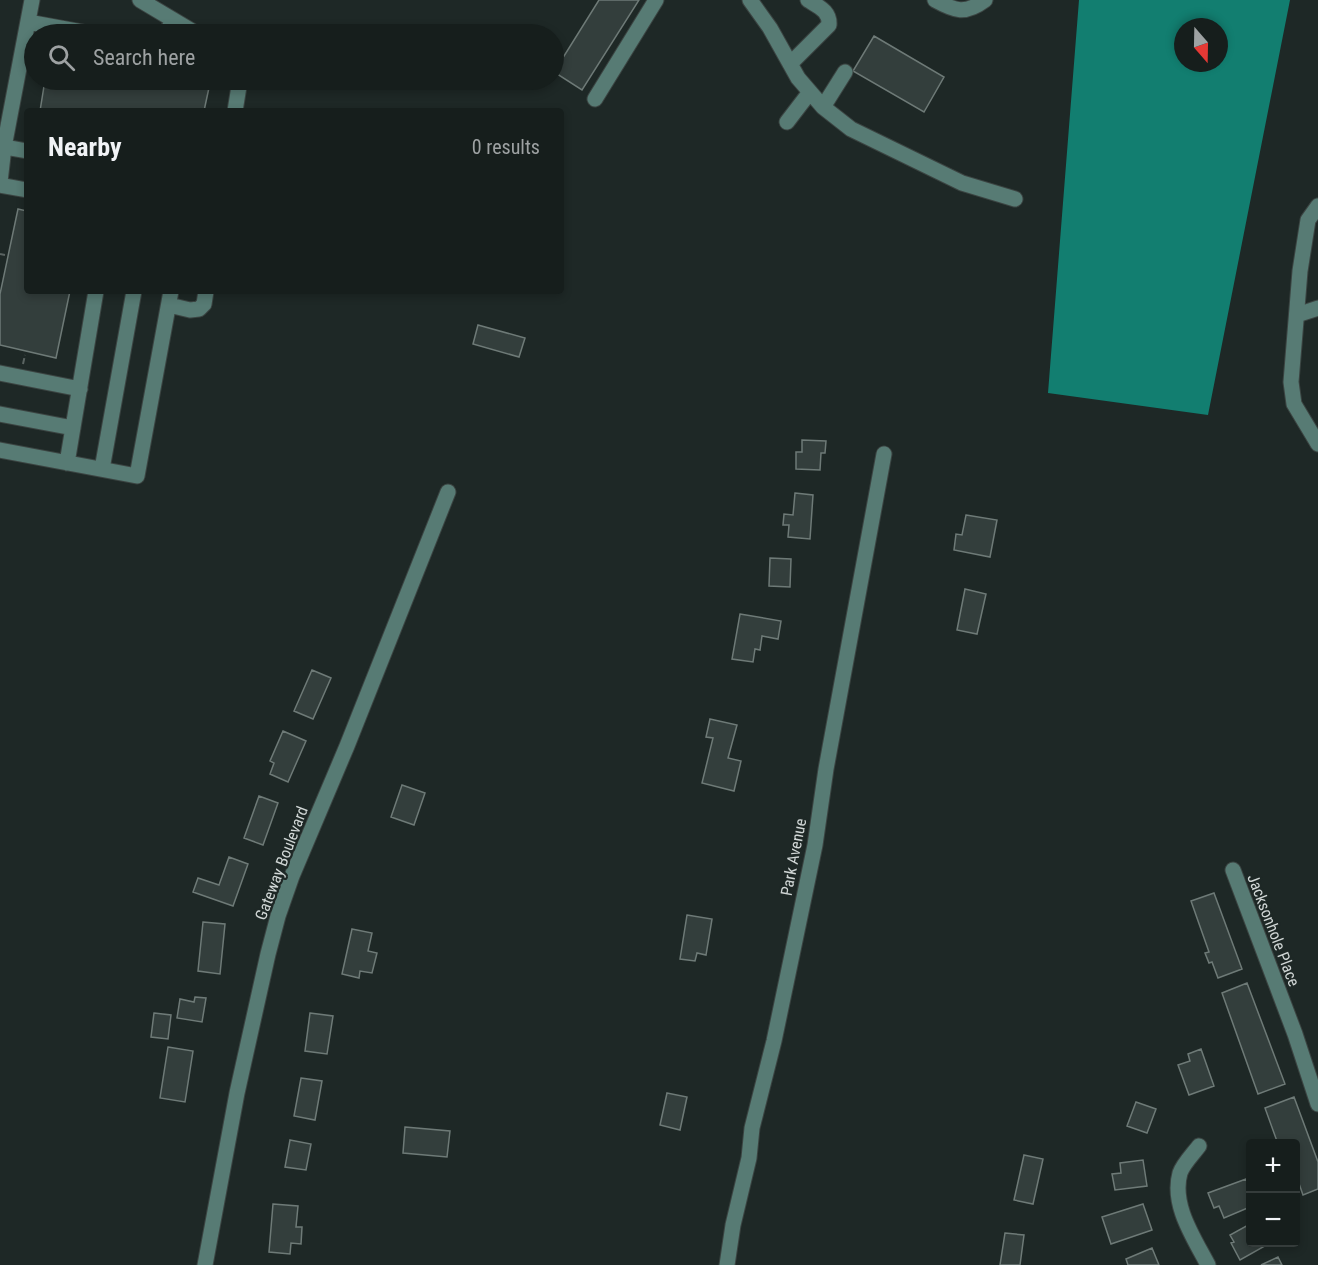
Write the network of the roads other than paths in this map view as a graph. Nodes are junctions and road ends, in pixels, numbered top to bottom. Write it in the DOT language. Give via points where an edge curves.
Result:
graph roads {
  1 [pos="32,0"];
  2 [pos="140,0"];
  3 [pos="656,0"];
  4 [pos="750,0"];
  5 [pos="808,0"];
  6 [pos="935,0"];
  7 [pos="985,0"];
  8 [pos="174,21"];
  9 [pos="28,22"];
  10 [pos="39,24"];
  11 [pos="172,24"];
  12 [pos="179,24"];
  13 [pos="24,41"];
  14 [pos="790,64"];
  15 [pos="845,72"];
  16 [pos="238,90"];
  17 [pos="810,92"];
  18 [pos="595,99"];
  19 [pos="823,107"];
  20 [pos="235,108"];
  21 [pos="787,122"];
  22 [pos="2,147"];
  23 [pos="24,151"];
  24 [pos="0,184"];
  25 [pos="24,189"];
  26 [pos="1015,199"];
  27 [pos="1318,206"];
  28 [pos="96,294"];
  29 [pos="133,294"];
  30 [pos="206,294"];
  31 [pos="170,298"];
  32 [pos="1318,308"];
  33 [pos="1297,315"];
  34 [pos="0,373"];
  35 [pos="80,388"];
  36 [pos="0,414"];
  37 [pos="73,428"];
  38 [pos="1318,444"];
  39 [pos="0,450"];
  40 [pos="884,454"];
  41 [pos="67,463"];
  42 [pos="102,469"];
  43 [pos="448,492"];
  44 [pos="1233,870"];
  45 [pos="1318,1104"];
  46 [pos="1199,1146"];
  47 [pos="205,1265"];
  48 [pos="727,1265"];
  49 [pos="1208,1265"];
  1 -- 9 [label="street"];
  2 -- 8 [label="street"];
  3 -- 18 [label="street"];
  4 -- 14 [label="street"];
  5 -- 14 [label="street" via="824,10 829,25"];
  6 -- 7 [label="street" via="962,11"];
  8 -- 11 [label="street"];
  8 -- 12 [label="street"];
  9 -- 10 [label="street"];
  13 -- 22 [label="street"];
  14 -- 17 [label="street"];
  15 -- 19 [label="street"];
  16 -- 20 [label="street"];
  17 -- 19 [label="street"];
  17 -- 21 [label="street"];
  19 -- 26 [label="street" via="851,129 888,148 962,183"];
  22 -- 23 [label="street"];
  22 -- 24 [label="street"];
  24 -- 25 [label="street"];
  27 -- 33 [label="street" via="1308,220"];
  28 -- 35 [label="street"];
  29 -- 42 [label="street"];
  30 -- 31 [label="street" via="199,309 190,310"];
  31 -- 42 [label="street" via="137,476"];
  32 -- 33 [label="street"];
  33 -- 38 [label="street" via="1291,382 1294,404"];
  34 -- 35 [label="street"];
  35 -- 37 [label="street"];
  36 -- 37 [label="street"];
  37 -- 41 [label="street"];
  39 -- 41 [label="street"];
  40 -- 48 [label="street, Park Avenue" via="815,845 752,1128"];
  41 -- 42 [label="street"];
  43 -- 47 [label="street, Gateway Boulevard" via="278,916 237,1093"];
  44 -- 45 [label="street, Jacksonhole Place"];
  46 -- 49 [label="street" via="1180,1171 1178,1192 1185,1219"];
}
